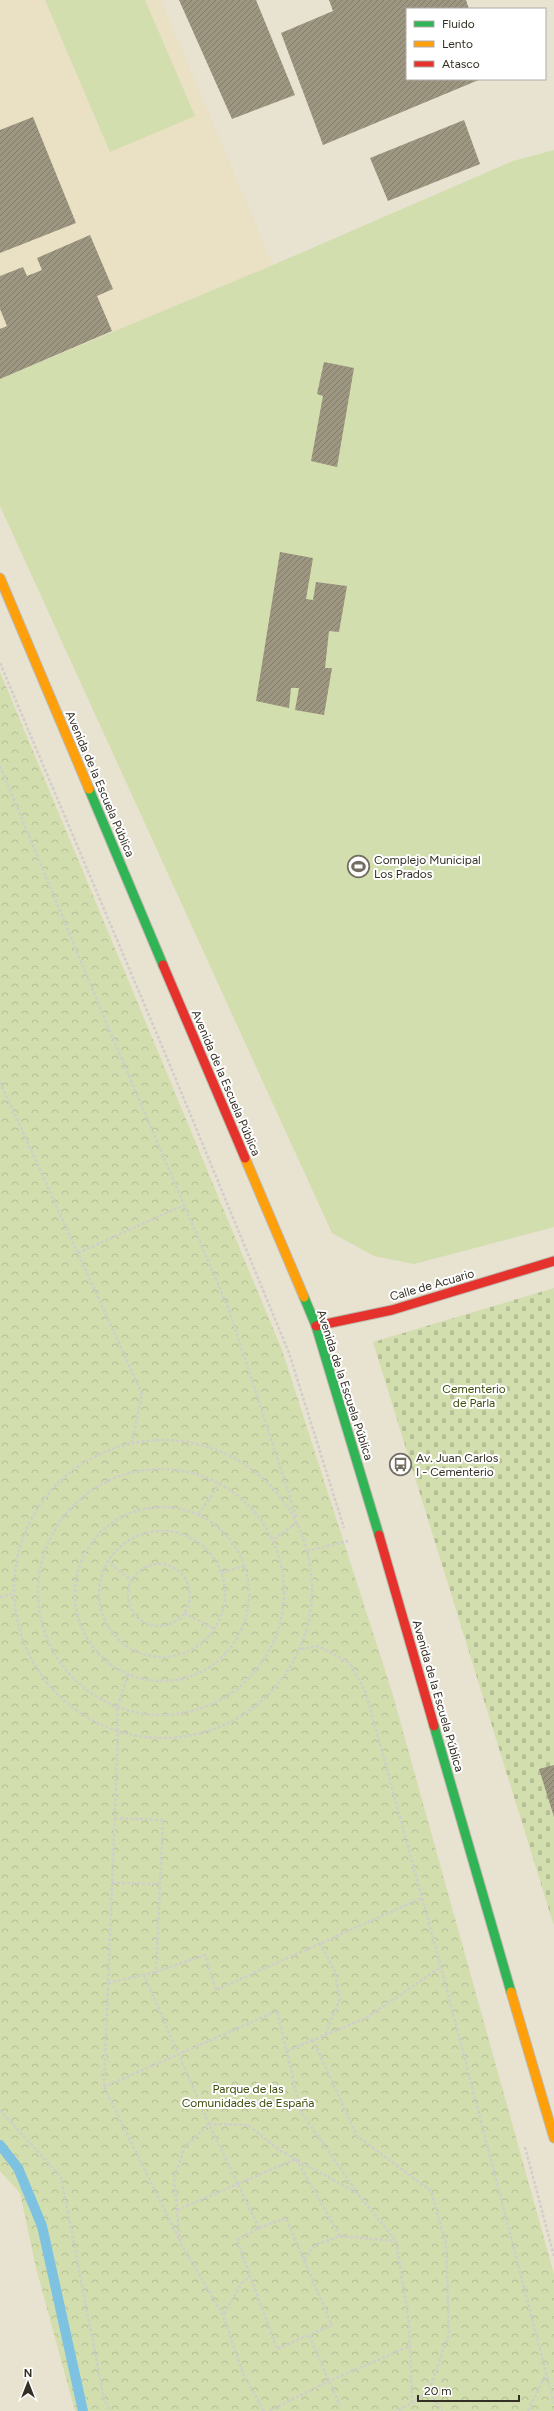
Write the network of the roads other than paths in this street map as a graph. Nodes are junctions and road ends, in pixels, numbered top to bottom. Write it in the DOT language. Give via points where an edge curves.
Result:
graph roads {
  1 [pos="0,578"];
  2 [pos="554,1261"];
  3 [pos="316,1326"];
  4 [pos="554,2138"];
  1 -- 3 [label="street, Avenida de la Escuela Pública"];
  2 -- 3 [label="street, Calle de Acuario" via="392,1310"];
  3 -- 4 [label="street, Avenida de la Escuela Pública"];
}
